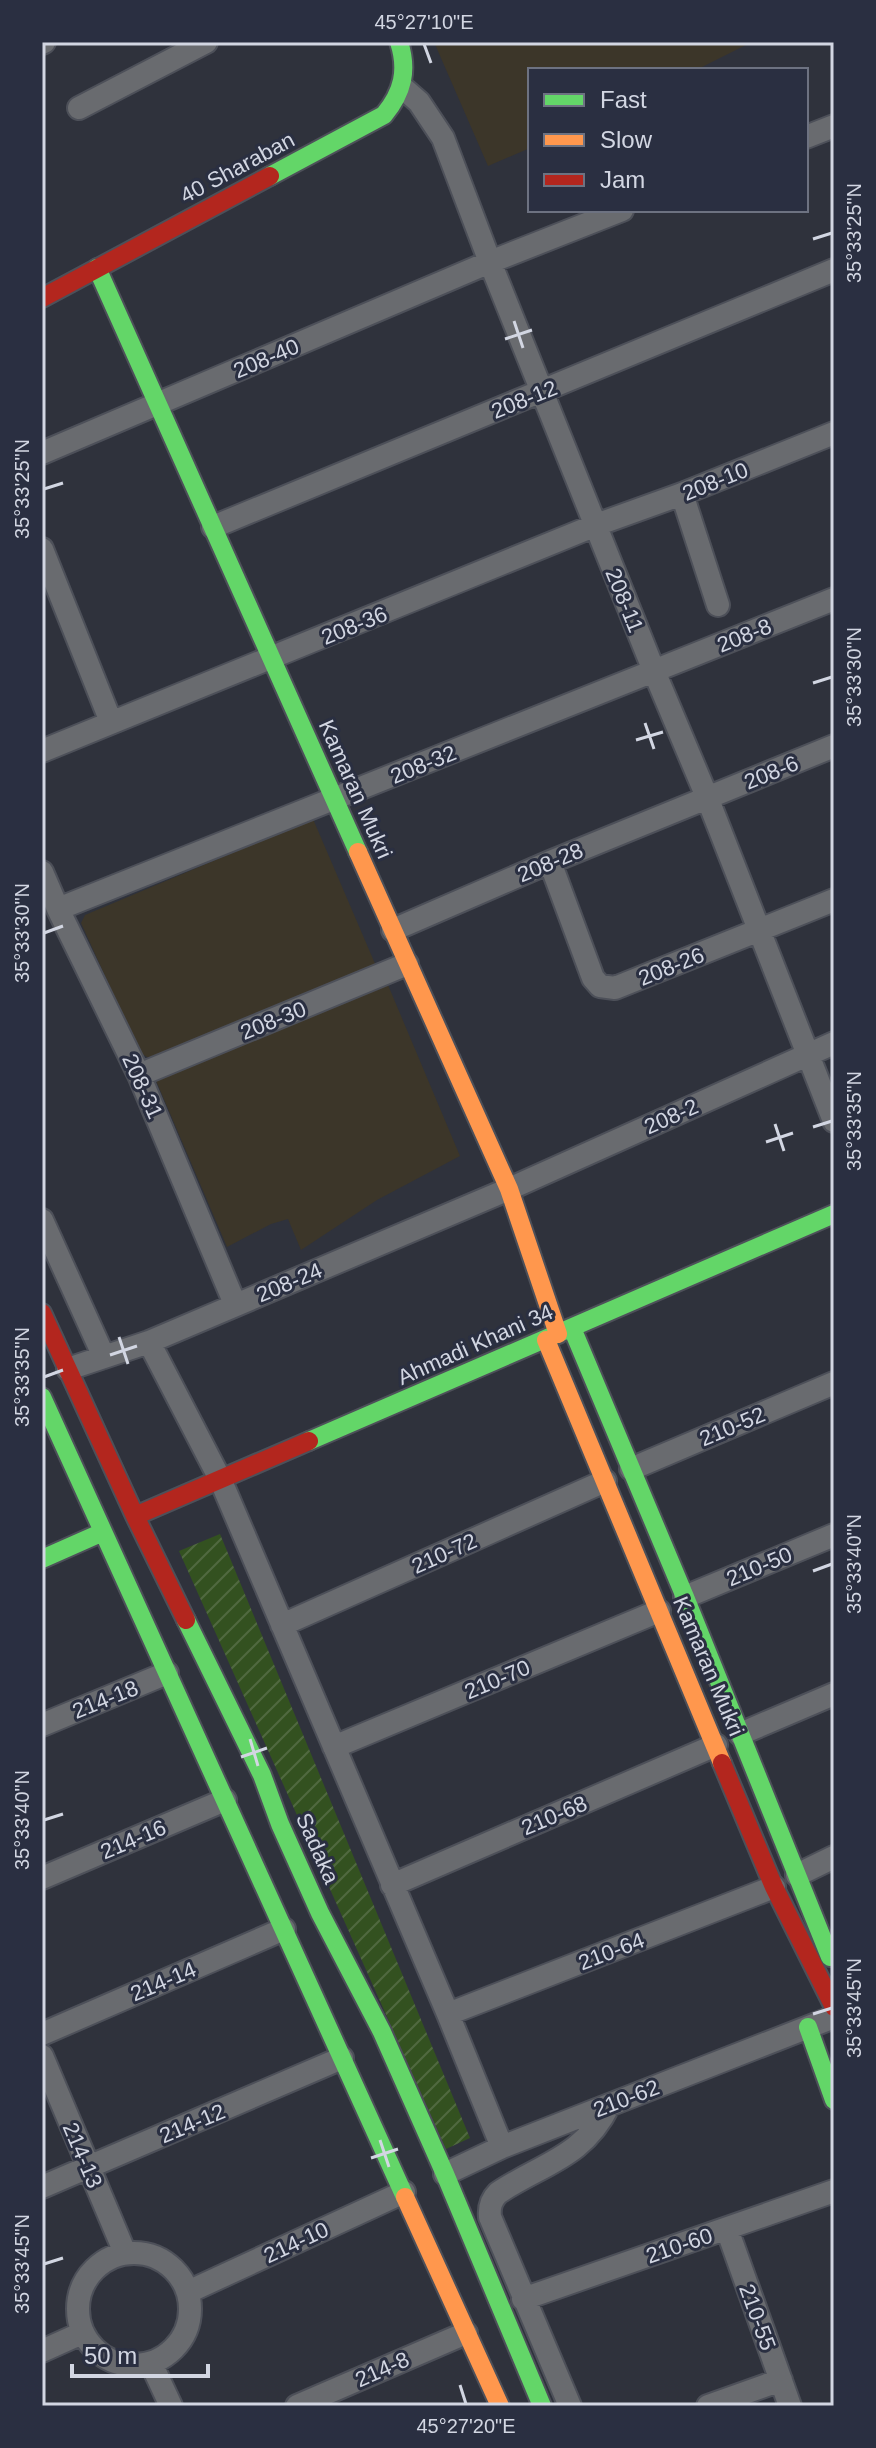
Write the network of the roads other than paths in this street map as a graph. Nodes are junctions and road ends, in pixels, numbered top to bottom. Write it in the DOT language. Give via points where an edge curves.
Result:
graph roads {
  1 [pos="206,42"];
  2 [pos="399,42"];
  3 [pos="403,88"];
  4 [pos="79,108"];
  5 [pos="834,126"];
  6 [pos="808,136"];
  7 [pos="617,212"];
  8 [pos="490,262"];
  9 [pos="97,268"];
  10 [pos="834,270"];
  11 [pos="42,298"];
  12 [pos="541,392"];
  13 [pos="157,404"];
  14 [pos="834,433"];
  15 [pos="42,453"];
  16 [pos="682,494"];
  17 [pos="596,525"];
  18 [pos="213,527"];
  19 [pos="42,549"];
  20 [pos="834,599"];
  21 [pos="718,605"];
  22 [pos="272,659"];
  23 [pos="654,671"];
  24 [pos="111,722"];
  25 [pos="834,746"];
  26 [pos="42,751"];
  27 [pos="707,797"];
  28 [pos="335,799"];
  29 [pos="550,862"];
  30 [pos="42,872"];
  31 [pos="834,900"];
  32 [pos="58,909"];
  33 [pos="393,930"];
  34 [pos="760,930"];
  35 [pos="407,964"];
  36 [pos="834,1043"];
  37 [pos="808,1054"];
  38 [pos="139,1075"];
  39 [pos="834,1121"];
  40 [pos="509,1189"];
  41 [pos="834,1214"];
  42 [pos="42,1220"];
  43 [pos="235,1304"];
  44 [pos="42,1313"];
  45 [pos="559,1334"];
  46 [pos="149,1342"];
  47 [pos="104,1357"];
  48 [pos="68,1369"];
  49 [pos="834,1383"];
  50 [pos="42,1397"];
  51 [pos="631,1469"];
  52 [pos="221,1481"];
  53 [pos="605,1481"];
  54 [pos="135,1516"];
  55 [pos="103,1532"];
  56 [pos="834,1535"];
  57 [pos="42,1559"];
  58 [pos="685,1597"];
  59 [pos="659,1611"];
  60 [pos="282,1625"];
  61 [pos="167,1673"];
  62 [pos="718,1679"];
  63 [pos="693,1691"];
  64 [pos="834,1694"];
  65 [pos="42,1725"];
  66 [pos="740,1734"];
  67 [pos="716,1745"];
  68 [pos="334,1747"];
  69 [pos="225,1800"];
  70 [pos="280,1824"];
  71 [pos="243,1839"];
  72 [pos="834,1857"];
  73 [pos="797,1875"];
  74 [pos="42,1878"];
  75 [pos="392,1885"];
  76 [pos="774,1887"];
  77 [pos="313,1898"];
  78 [pos="280,1921"];
  79 [pos="834,1967"];
  80 [pos="834,2007"];
  81 [pos="448,2014"];
  82 [pos="834,2017"];
  83 [pos="808,2027"];
  84 [pos="42,2034"];
  85 [pos="42,2056"];
  86 [pos="342,2058"];
  87 [pos="834,2100"];
  88 [pos="609,2105"];
  89 [pos="502,2147"];
  90 [pos="89,2167"];
  91 [pos="445,2174"];
  92 [pos="42,2187"];
  93 [pos="834,2191"];
  94 [pos="404,2192"];
  95 [pos="727,2229"];
  96 [pos="125,2253"];
  97 [pos="188,2292"];
  98 [pos="523,2299"];
  99 [pos="82,2333"];
  100 [pos="466,2333"];
  101 [pos="42,2351"];
  102 [pos="151,2363"];
  103 [pos="781,2380"];
  104 [pos="518,2399"];
  105 [pos="171,2406"];
  106 [pos="297,2406"];
  107 [pos="570,2406"];
  108 [pos="708,2406"];
  109 [pos="790,2406"];
  1 -- 4 [label="street"];
  2 -- 3 [label="street" via="406,71"];
  3 -- 8 [label="street, 208-11" via="443,138"];
  3 -- 9 [label="street, 40 Sharaban" via="395,103 370,124"];
  5 -- 6 [label="street"];
  7 -- 8 [label="street, 208-40"];
  8 -- 12 [label="street, 208-11"];
  8 -- 13 [label="street, 208-40"];
  9 -- 11 [label="street, 40 Sharaban"];
  9 -- 13 [label="street, Kamaran Mukri"];
  10 -- 12 [label="street, 208-12"];
  12 -- 17 [label="street, 208-11"];
  12 -- 18 [label="street, 208-12"];
  13 -- 15 [label="street, 208-40"];
  13 -- 18 [label="street, Kamaran Mukri"];
  14 -- 16 [label="street, 208-10"];
  16 -- 17 [label="street, 208-10"];
  16 -- 21 [label="street"];
  17 -- 22 [label="street, 208-36"];
  17 -- 23 [label="street, 208-11"];
  18 -- 22 [label="street, Kamaran Mukri"];
  19 -- 24 [label="street"];
  20 -- 23 [label="street, 208-8"];
  22 -- 24 [label="street, 208-36"];
  22 -- 28 [label="street, Kamaran Mukri"];
  23 -- 27 [label="street, 208-11"];
  23 -- 28 [label="street, 208-32"];
  24 -- 26 [label="street, 208-36"];
  25 -- 27 [label="street, 208-6"];
  27 -- 29 [label="street, 208-28"];
  27 -- 34 [label="street, 208-11"];
  28 -- 32 [label="street, 208-32"];
  28 -- 33 [label="street, Kamaran Mukri"];
  29 -- 33 [label="street, 208-28"];
  29 -- 34 [label="street, 208-26" via="600,986 615,988"];
  30 -- 32 [label="street, 208-31"];
  31 -- 34 [label="street"];
  32 -- 38 [label="street, 208-31"];
  33 -- 35 [label="street, Kamaran Mukri"];
  34 -- 37 [label="street, 208-11"];
  35 -- 38 [label="street, 208-30"];
  35 -- 40 [label="street, Kamaran Mukri"];
  36 -- 37 [label="street, 208-2"];
  37 -- 39 [label="street, 208-11"];
  37 -- 40 [label="street, 208-2"];
  38 -- 43 [label="street, 208-31"];
  40 -- 43 [label="street, 208-24"];
  40 -- 45 [label="street, Kamaran Mukri"];
  41 -- 45 [label="street, Ahmadi Khani 34"];
  42 -- 47 [label="street"];
  43 -- 46 [label="street, 208-24"];
  44 -- 48 [label="street, Sadaka"];
  45 -- 51 [label="street, Kamaran Mukri"];
  45 -- 52 [label="street, Ahmadi Khani 34"];
  45 -- 53 [label="street, Kamaran Mukri"];
  46 -- 47 [label="street, 208-24"];
  46 -- 52 [label="street"];
  47 -- 48 [label="street, 208-24"];
  48 -- 54 [label="street, Sadaka"];
  49 -- 51 [label="street, 210-52"];
  50 -- 55 [label="street, Sadaka"];
  51 -- 58 [label="street, Kamaran Mukri"];
  52 -- 54 [label="street, Ahmadi Khani 34"];
  52 -- 60 [label="street"];
  53 -- 59 [label="street, Kamaran Mukri"];
  53 -- 60 [label="street, 210-72"];
  54 -- 70 [label="street, Sadaka" via="262,1775"];
  55 -- 57 [label="street"];
  55 -- 61 [label="street, Sadaka"];
  56 -- 58 [label="street, 210-50"];
  58 -- 62 [label="street, Kamaran Mukri"];
  59 -- 63 [label="street, Kamaran Mukri"];
  59 -- 68 [label="street, 210-70"];
  60 -- 68 [label="street"];
  61 -- 65 [label="street, 214-18"];
  61 -- 69 [label="street, Sadaka"];
  62 -- 63 [label="street"];
  62 -- 66 [label="street, Kamaran Mukri"];
  63 -- 67 [label="street, Kamaran Mukri"];
  64 -- 66 [label="street"];
  66 -- 73 [label="street, Kamaran Mukri"];
  67 -- 75 [label="street, 210-68"];
  67 -- 76 [label="street, Kamaran Mukri"];
  68 -- 75 [label="street"];
  69 -- 71 [label="street, Sadaka"];
  69 -- 74 [label="street, 214-16"];
  70 -- 71 [label="street" via="272,1850 258,1851"];
  70 -- 77 [label="street, Sadaka"];
  71 -- 78 [label="street, Sadaka"];
  72 -- 73 [label="street"];
  73 -- 79 [label="street, Kamaran Mukri"];
  75 -- 81 [label="street"];
  76 -- 80 [label="street, Kamaran Mukri"];
  76 -- 81 [label="street, 210-64"];
  77 -- 78 [label="street" via="297,1885 286,1886 278,1893"];
  77 -- 91 [label="street, Sadaka" via="382,2032"];
  78 -- 84 [label="street, 214-14"];
  78 -- 86 [label="street, Sadaka"];
  81 -- 89 [label="street"];
  82 -- 83 [label="street, 210-62"];
  83 -- 87 [label="street"];
  83 -- 88 [label="street, 210-62"];
  85 -- 90 [label="street, 214-13"];
  86 -- 90 [label="street, 214-12"];
  86 -- 94 [label="street, Sadaka"];
  88 -- 89 [label="street, 210-62"];
  88 -- 98 [label="street" via="595,2130 574,2150 504,2190 491,2204 490,2217"];
  89 -- 91 [label="street, 210-62"];
  90 -- 92 [label="street, 214-12"];
  90 -- 96 [label="street, 214-13"];
  91 -- 104 [label="street, Sadaka"];
  93 -- 95 [label="street, 210-60"];
  94 -- 97 [label="street, 214-10"];
  94 -- 100 [label="street, Sadaka"];
  95 -- 98 [label="street, 210-60"];
  95 -- 103 [label="street, 210-55"];
  96 -- 97 [label="street" via="156,2257 181,2277"];
  96 -- 99 [label="street" via="94,2268 84,2282 77,2316"];
  97 -- 102 [label="street" via="188,2326 180,2342"];
  98 -- 107 [label="street"];
  99 -- 101 [label="street"];
  99 -- 102 [label="street" via="91,2347 119,2364"];
  100 -- 104 [label="street, Sadaka"];
  100 -- 106 [label="street, 214-8"];
  102 -- 105 [label="street"];
  103 -- 108 [label="street"];
  103 -- 109 [label="street, 210-55"];
}
